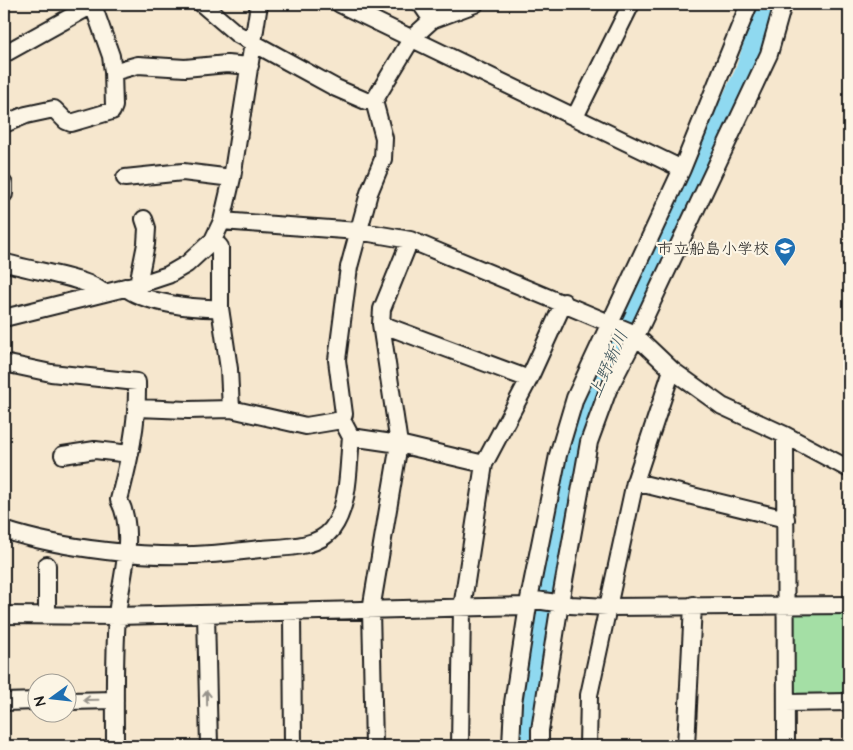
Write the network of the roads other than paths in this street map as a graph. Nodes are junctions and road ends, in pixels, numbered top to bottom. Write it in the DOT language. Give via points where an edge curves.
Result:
graph roads {
  1 [pos="94,4"];
  2 [pos="202,4"];
  3 [pos="259,4"];
  4 [pos="340,4"];
  5 [pos="421,4"];
  6 [pos="476,4"];
  7 [pos="631,4"];
  8 [pos="748,4"];
  9 [pos="783,4"];
  10 [pos="432,20"];
  11 [pos="412,38"];
  12 [pos="253,42"];
  13 [pos="4,54"];
  14 [pos="250,66"];
  15 [pos="113,72"];
  16 [pos="374,101"];
  17 [pos="575,117"];
  18 [pos="4,124"];
  19 [pos="682,169"];
  20 [pos="125,178"];
  21 [pos="232,178"];
  22 [pos="4,184"];
  23 [pos="4,194"];
  24 [pos="144,219"];
  25 [pos="222,221"];
  26 [pos="358,231"];
  27 [pos="213,240"];
  28 [pos="410,240"];
  29 [pos="4,262"];
  30 [pos="133,285"];
  31 [pos="102,292"];
  32 [pos="564,302"];
  33 [pos="220,308"];
  34 [pos="4,318"];
  35 [pos="612,322"];
  36 [pos="381,324"];
  37 [pos="635,334"];
  38 [pos="4,363"];
  39 [pos="672,370"];
  40 [pos="529,379"];
  41 [pos="138,408"];
  42 [pos="231,409"];
  43 [pos="342,420"];
  44 [pos="785,435"];
  45 [pos="350,437"];
  46 [pos="399,444"];
  47 [pos="130,454"];
  48 [pos="63,455"];
  49 [pos="484,464"];
  50 [pos="849,469"];
  51 [pos="635,482"];
  52 [pos="786,520"];
  53 [pos="4,530"];
  54 [pos="126,552"];
  55 [pos="48,564"];
  56 [pos="531,602"];
  57 [pos="560,603"];
  58 [pos="693,605"];
  59 [pos="785,605"];
  60 [pos="849,605"];
  61 [pos="608,607"];
  62 [pos="462,608"];
  63 [pos="371,610"];
  64 [pos="292,613"];
  65 [pos="206,614"];
  66 [pos="4,615"];
  67 [pos="47,615"];
  68 [pos="117,616"];
  69 [pos="78,700"];
  70 [pos="115,700"];
  71 [pos="28,701"];
  72 [pos="4,702"];
  73 [pos="849,702"];
  74 [pos="786,703"];
  75 [pos="115,746"];
  76 [pos="209,746"];
  77 [pos="293,746"];
  78 [pos="374,746"];
  79 [pos="460,746"];
  80 [pos="510,746"];
  81 [pos="540,746"];
  82 [pos="588,746"];
  83 [pos="686,746"];
  84 [pos="786,746"];
  1 -- 13 [label="street"];
  1 -- 15 [label="street"];
  2 -- 12 [label="street" via="236,34"];
  3 -- 12 [label="street"];
  4 -- 11 [label="street"];
  5 -- 10 [label="street"];
  6 -- 10 [label="street"];
  7 -- 17 [label="street"];
  8 -- 19 [label="street"];
  9 -- 37 [label="street" via="768,54"];
  10 -- 11 [label="street"];
  11 -- 16 [label="street"];
  11 -- 17 [label="street"];
  12 -- 14 [label="street"];
  12 -- 16 [label="street" via="336,88 366,101"];
  14 -- 15 [label="street" via="227,64 186,68 138,65"];
  14 -- 21 [label="street"];
  15 -- 18 [label="street" via="112,111 71,123 54,109"];
  16 -- 26 [label="street" via="384,138 383,159"];
  17 -- 19 [label="street"];
  19 -- 35 [label="street"];
  20 -- 21 [label="street" via="183,172"];
  21 -- 25 [label="street"];
  22 -- 23 [label="street"];
  24 -- 30 [label="street" via="147,228 139,279"];
  25 -- 26 [label="street"];
  25 -- 27 [label="street"];
  26 -- 28 [label="street"];
  26 -- 43 [label="street" via="349,267 337,360"];
  27 -- 30 [label="street" via="187,264 168,275"];
  27 -- 33 [label="street" via="220,247"];
  28 -- 32 [label="street"];
  28 -- 36 [label="street" via="382,310"];
  29 -- 31 [label="street" via="18,268 87,282"];
  30 -- 31 [label="street"];
  30 -- 33 [label="street" via="134,294 154,300"];
  31 -- 34 [label="street"];
  32 -- 35 [label="street"];
  32 -- 40 [label="street"];
  33 -- 42 [label="street"];
  35 -- 37 [label="street"];
  35 -- 56 [label="street" via="576,398 558,455"];
  36 -- 40 [label="street"];
  36 -- 46 [label="street"];
  37 -- 39 [label="street"];
  37 -- 57 [label="street" via="608,390 589,442"];
  38 -- 41 [label="street" via="51,373 137,382"];
  39 -- 44 [label="street" via="722,406"];
  39 -- 51 [label="street"];
  40 -- 49 [label="street"];
  41 -- 42 [label="street"];
  41 -- 47 [label="street"];
  42 -- 43 [label="street" via="306,426"];
  43 -- 45 [label="street"];
  44 -- 50 [label="street"];
  44 -- 52 [label="street"];
  45 -- 46 [label="street"];
  45 -- 54 [label="street" via="344,496 332,530 321,538 308,544 210,554"];
  46 -- 49 [label="street"];
  46 -- 63 [label="street"];
  47 -- 48 [label="street" via="95,450"];
  47 -- 54 [label="street" via="119,500 126,513"];
  49 -- 62 [label="street"];
  51 -- 52 [label="street"];
  51 -- 61 [label="street"];
  52 -- 59 [label="street"];
  53 -- 54 [label="street" via="21,536"];
  54 -- 68 [label="street"];
  55 -- 67 [label="street"];
  56 -- 57 [label="street"];
  56 -- 62 [label="street"];
  56 -- 80 [label="street" via="513,703"];
  57 -- 61 [label="street"];
  57 -- 81 [label="street"];
  58 -- 59 [label="street"];
  58 -- 61 [label="street"];
  58 -- 83 [label="street"];
  59 -- 60 [label="street"];
  59 -- 74 [label="street"];
  61 -- 82 [label="street" via="589,695"];
  62 -- 63 [label="street"];
  62 -- 79 [label="street"];
  63 -- 64 [label="street"];
  63 -- 78 [label="street"];
  64 -- 65 [label="street"];
  64 -- 77 [label="street"];
  65 -- 68 [label="street"];
  76 -- 65 [label="street, one-way"];
  66 -- 67 [label="street"];
  67 -- 68 [label="street"];
  68 -- 70 [label="street"];
  70 -- 69 [label="street, one-way"];
  70 -- 75 [label="street"];
  71 -- 72 [label="street"];
  73 -- 74 [label="street"];
  74 -- 84 [label="street"];
}
